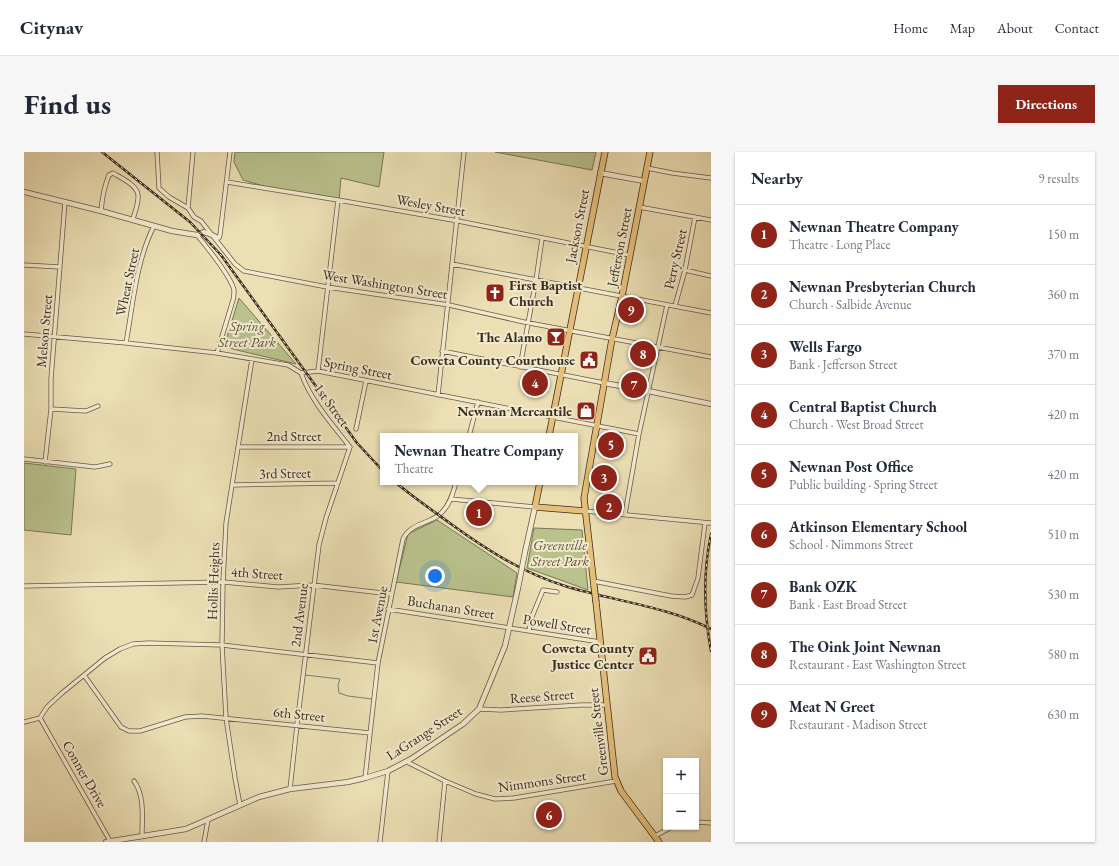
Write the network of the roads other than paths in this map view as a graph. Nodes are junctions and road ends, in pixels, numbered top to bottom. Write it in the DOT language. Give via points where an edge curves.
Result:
graph roads {
  1 [pos="157,152"];
  2 [pos="193,152"];
  3 [pos="230,152"];
  4 [pos="464,152"];
  5 [pos="605,152"];
  6 [pos="650,152"];
  7 [pos="647,168"];
  8 [pos="600,172"];
  9 [pos="711,178"];
  10 [pos="644,181"];
  11 [pos="227,182"];
  12 [pos="24,192"];
  13 [pos="338,200"];
  14 [pos="65,202"];
  15 [pos="639,206"];
  16 [pos="188,208"];
  17 [pos="101,211"];
  18 [pos="695,217"];
  19 [pos="133,220"];
  20 [pos="711,220"];
  21 [pos="458,221"];
  22 [pos="154,226"];
  23 [pos="197,235"];
  24 [pos="212,235"];
  25 [pos="542,239"];
  26 [pos="586,248"];
  27 [pos="629,255"];
  28 [pos="452,264"];
  29 [pos="24,265"];
  30 [pos="60,267"];
  31 [pos="685,270"];
  32 [pos="711,276"];
  33 [pos="536,280"];
  34 [pos="328,287"];
  35 [pos="577,288"];
  36 [pos="622,296"];
  37 [pos="448,305"];
  38 [pos="667,305"];
  39 [pos="675,306"];
  40 [pos="711,313"];
  41 [pos="527,323"];
  42 [pos="570,331"];
  43 [pos="24,334"];
  44 [pos="56,336"];
  45 [pos="612,339"];
  46 [pos="126,343"];
  47 [pos="657,348"];
  48 [pos="442,352"];
  49 [pos="217,353"];
  50 [pos="711,357"];
  51 [pos="252,359"];
  52 [pos="520,367"];
  53 [pos="318,371"];
  54 [pos="301,373"];
  55 [pos="562,375"];
  56 [pos="366,381"];
  57 [pos="604,384"];
  58 [pos="648,391"];
  59 [pos="438,394"];
  60 [pos="478,402"];
  61 [pos="711,404"];
  62 [pos="98,406"];
  63 [pos="51,409"];
  64 [pos="553,417"];
  65 [pos="596,425"];
  66 [pos="356,429"];
  67 [pos="470,433"];
  68 [pos="550,433"];
  69 [pos="639,434"];
  70 [pos="238,447"];
  71 [pos="350,447"];
  72 [pos="24,460"];
  73 [pos="45,462"];
  74 [pos="110,464"];
  75 [pos="338,483"];
  76 [pos="232,485"];
  77 [pos="455,485"];
  78 [pos="539,485"];
  79 [pos="584,498"];
  80 [pos="451,499"];
  81 [pos="535,507"];
  82 [pos="579,510"];
  83 [pos="585,511"];
  84 [pos="625,514"];
  85 [pos="708,523"];
  86 [pos="223,582"];
  87 [pos="593,583"];
  88 [pos="313,585"];
  89 [pos="24,586"];
  90 [pos="557,592"];
  91 [pos="391,594"];
  92 [pos="388,609"];
  93 [pos="510,628"];
  94 [pos="529,631"];
  95 [pos="600,642"];
  96 [pos="222,645"];
  97 [pos="305,655"];
  98 [pos="378,663"];
  99 [pos="84,676"];
  100 [pos="606,705"];
  101 [pos="478,709"];
  102 [pos="40,718"];
  103 [pos="226,718"];
  104 [pos="24,722"];
  105 [pos="297,725"];
  106 [pos="370,733"];
  107 [pos="408,761"];
  108 [pos="388,771"];
  109 [pos="365,778"];
  110 [pos="134,781"];
  111 [pos="445,781"];
  112 [pos="616,781"];
  113 [pos="290,790"];
  114 [pos="240,805"];
  115 [pos="208,820"];
  116 [pos="699,822"];
  117 [pos="711,823"];
  118 [pos="666,830"];
  119 [pos="142,836"];
  120 [pos="655,836"];
  121 [pos="108,842"];
  122 [pos="204,842"];
  123 [pos="380,842"];
  124 [pos="439,842"];
  125 [pos="659,842"];
  1 -- 16 [label="street, West Washington Street" via="159,188"];
  2 -- 16 [label="street"];
  3 -- 11 [label="street"];
  4 -- 21 [label="street"];
  5 -- 8 [label="main road, Jackson Street"];
  6 -- 7 [label="main road, Jefferson Street"];
  7 -- 9 [label="street"];
  7 -- 10 [label="main road, Jefferson Street"];
  8 -- 10 [label="street"];
  8 -- 26 [label="main road, Jackson Street"];
  10 -- 15 [label="main road, Jefferson Street"];
  11 -- 13 [label="street, Wesley Street"];
  11 -- 24 [label="street" via="220,236 218,238"];
  12 -- 14 [label="street"];
  13 -- 21 [label="street, Wesley Street"];
  13 -- 34 [label="street"];
  14 -- 17 [label="street"];
  14 -- 30 [label="street, Melson Street"];
  15 -- 18 [label="street"];
  15 -- 27 [label="main road, Jefferson Street"];
  16 -- 24 [label="street, West Washington Street"];
  17 -- 19 [label="street"];
  17 -- 19 [label="street" via="105,184 108,175 113,173 134,187 138,193"];
  18 -- 20 [label="street"];
  18 -- 31 [label="street, Perry Street"];
  19 -- 22 [label="street"];
  21 -- 25 [label="street, Wesley Street"];
  21 -- 28 [label="street"];
  22 -- 23 [label="street"];
  22 -- 46 [label="street, Wheat Street" via="141,260"];
  23 -- 24 [label="street" via="204,232"];
  23 -- 49 [label="street" via="234,290"];
  24 -- 34 [label="street, West Washington Street" via="235,264 244,271"];
  25 -- 26 [label="street, Wesley Street"];
  25 -- 33 [label="street"];
  26 -- 27 [label="street, Wesley Street"];
  26 -- 35 [label="main road, Jackson Street"];
  27 -- 36 [label="main road, Jefferson Street"];
  28 -- 33 [label="street"];
  28 -- 37 [label="street"];
  29 -- 30 [label="street"];
  30 -- 44 [label="street, Melson Street"];
  31 -- 32 [label="street"];
  31 -- 39 [label="street, Perry Street"];
  33 -- 35 [label="street"];
  33 -- 41 [label="street"];
  34 -- 37 [label="street, West Washington Street"];
  34 -- 53 [label="street"];
  35 -- 36 [label="street"];
  35 -- 42 [label="main road, Jackson Street"];
  36 -- 38 [label="street"];
  36 -- 45 [label="main road, Jefferson Street"];
  37 -- 41 [label="street, West Washington Street"];
  37 -- 48 [label="street"];
  38 -- 39 [label="street"];
  38 -- 47 [label="street, Perry Street"];
  39 -- 40 [label="street"];
  41 -- 42 [label="street, West Washington Street"];
  41 -- 52 [label="street"];
  42 -- 45 [label="street, West Washington Street"];
  42 -- 55 [label="main road, Jackson Street"];
  43 -- 44 [label="street"];
  44 -- 46 [label="street"];
  44 -- 63 [label="street, Melson Street"];
  45 -- 47 [label="street, West Washington Street"];
  45 -- 57 [label="main road, Jefferson Street"];
  46 -- 49 [label="street"];
  47 -- 50 [label="street, West Washington Street"];
  47 -- 58 [label="street, Perry Street"];
  48 -- 52 [label="street"];
  48 -- 59 [label="street"];
  49 -- 51 [label="street"];
  51 -- 54 [label="street" via="288,365"];
  51 -- 70 [label="street, Hollis Heights"];
  52 -- 55 [label="street"];
  53 -- 54 [label="street, Spring Street"];
  53 -- 56 [label="street, Spring Street"];
  54 -- 71 [label="street, 1st Street" via="305,385 320,409"];
  55 -- 57 [label="street"];
  55 -- 64 [label="main road"];
  56 -- 59 [label="street, Spring Street"];
  56 -- 66 [label="street"];
  57 -- 58 [label="street"];
  57 -- 65 [label="main road, Jefferson Street"];
  58 -- 61 [label="street"];
  58 -- 69 [label="street, Perry Street"];
  59 -- 60 [label="street, Spring Street"];
  60 -- 64 [label="street, Spring Street"];
  60 -- 67 [label="street"];
  62 -- 63 [label="street" via="86,411"];
  63 -- 73 [label="street, Melson Street"];
  64 -- 65 [label="street, Spring Street"];
  64 -- 68 [label="main road"];
  65 -- 69 [label="street, Spring Street"];
  65 -- 79 [label="main road, Jefferson Street"];
  69 -- 84 [label="street, Perry Street"];
  70 -- 71 [label="street, 2nd Street"];
  70 -- 76 [label="street, Hollis Heights"];
  71 -- 75 [label="street, 2nd Avenue"];
  72 -- 73 [label="street"];
  73 -- 74 [label="street" via="95,467"];
  75 -- 76 [label="street, 3rd Street"];
  75 -- 88 [label="street, 2nd Avenue" via="319,545"];
  76 -- 86 [label="street, Hollis Heights" via="226,523"];
  77 -- 80 [label="street, 1st Avenue"];
  78 -- 81 [label="main road, LaGrange Street"];
  79 -- 82 [label="main road"];
  79 -- 83 [label="main road, Jefferson Street"];
  80 -- 81 [label="street"];
  80 -- 91 [label="street, 1st Avenue" via="439,515 405,534"];
  81 -- 82 [label="main road"];
  81 -- 93 [label="street, LaGrange Street, bridge"];
  82 -- 83 [label="main road"];
  83 -- 84 [label="street"];
  83 -- 87 [label="main road, Greenville Street"];
  84 -- 85 [label="street"];
  85 -- 87 [label="street" via="698,578 692,595 671,596"];
  86 -- 88 [label="street, 4th Street" via="278,587"];
  86 -- 89 [label="street, 4th Street"];
  86 -- 96 [label="street, Hollis Heights"];
  87 -- 95 [label="main road, Greenville Street, bridge"];
  88 -- 91 [label="street, 4th Street"];
  88 -- 97 [label="street, 2nd Avenue"];
  90 -- 94 [label="street" via="543,590"];
  91 -- 92 [label="street, 1st Avenue"];
  92 -- 93 [label="street, Buchanan Street"];
  92 -- 98 [label="street, 1st Avenue"];
  93 -- 94 [label="street, Powell Street"];
  93 -- 101 [label="street, LaGrange Street"];
  94 -- 95 [label="street, Powell Street"];
  95 -- 100 [label="main road, Greenville Street"];
  96 -- 97 [label="street"];
  96 -- 99 [label="street" via="133,644 105,658"];
  96 -- 103 [label="street, Hollis Heights"];
  97 -- 98 [label="street"];
  97 -- 105 [label="street, 2nd Avenue"];
  98 -- 106 [label="street, 1st Avenue"];
  99 -- 102 [label="street" via="47,707"];
  99 -- 103 [label="street, 6th Street" via="121,727 129,731 140,731 186,717"];
  100 -- 101 [label="street, Reese Street" via="581,704 486,711"];
  100 -- 112 [label="main road, Greenville Street"];
  101 -- 107 [label="street, LaGrange Street" via="463,724"];
  102 -- 104 [label="street"];
  102 -- 121 [label="street, Conner Drive"];
  103 -- 105 [label="street, 6th Street"];
  103 -- 114 [label="street, Hollis Heights"];
  105 -- 106 [label="street, 6th Street"];
  105 -- 113 [label="street, 2nd Avenue"];
  106 -- 109 [label="street, 1st Avenue"];
  107 -- 108 [label="street, LaGrange Street"];
  107 -- 111 [label="street, Nimmons Street"];
  108 -- 109 [label="street, LaGrange Street"];
  108 -- 123 [label="street"];
  109 -- 113 [label="street, LaGrange Street"];
  110 -- 119 [label="street" via="139,788"];
  111 -- 112 [label="street, Nimmons Street" via="495,799"];
  111 -- 124 [label="street"];
  112 -- 120 [label="main road, Greenville Street"];
  113 -- 114 [label="street, LaGrange Street" via="263,796"];
  114 -- 115 [label="street, LaGrange Street"];
  115 -- 119 [label="street, LaGrange Street" via="178,831"];
  115 -- 122 [label="street"];
  116 -- 117 [label="street"];
  118 -- 120 [label="street"];
  119 -- 121 [label="street, LaGrange Street"];
  120 -- 125 [label="main road, Greenville Street"];
}
